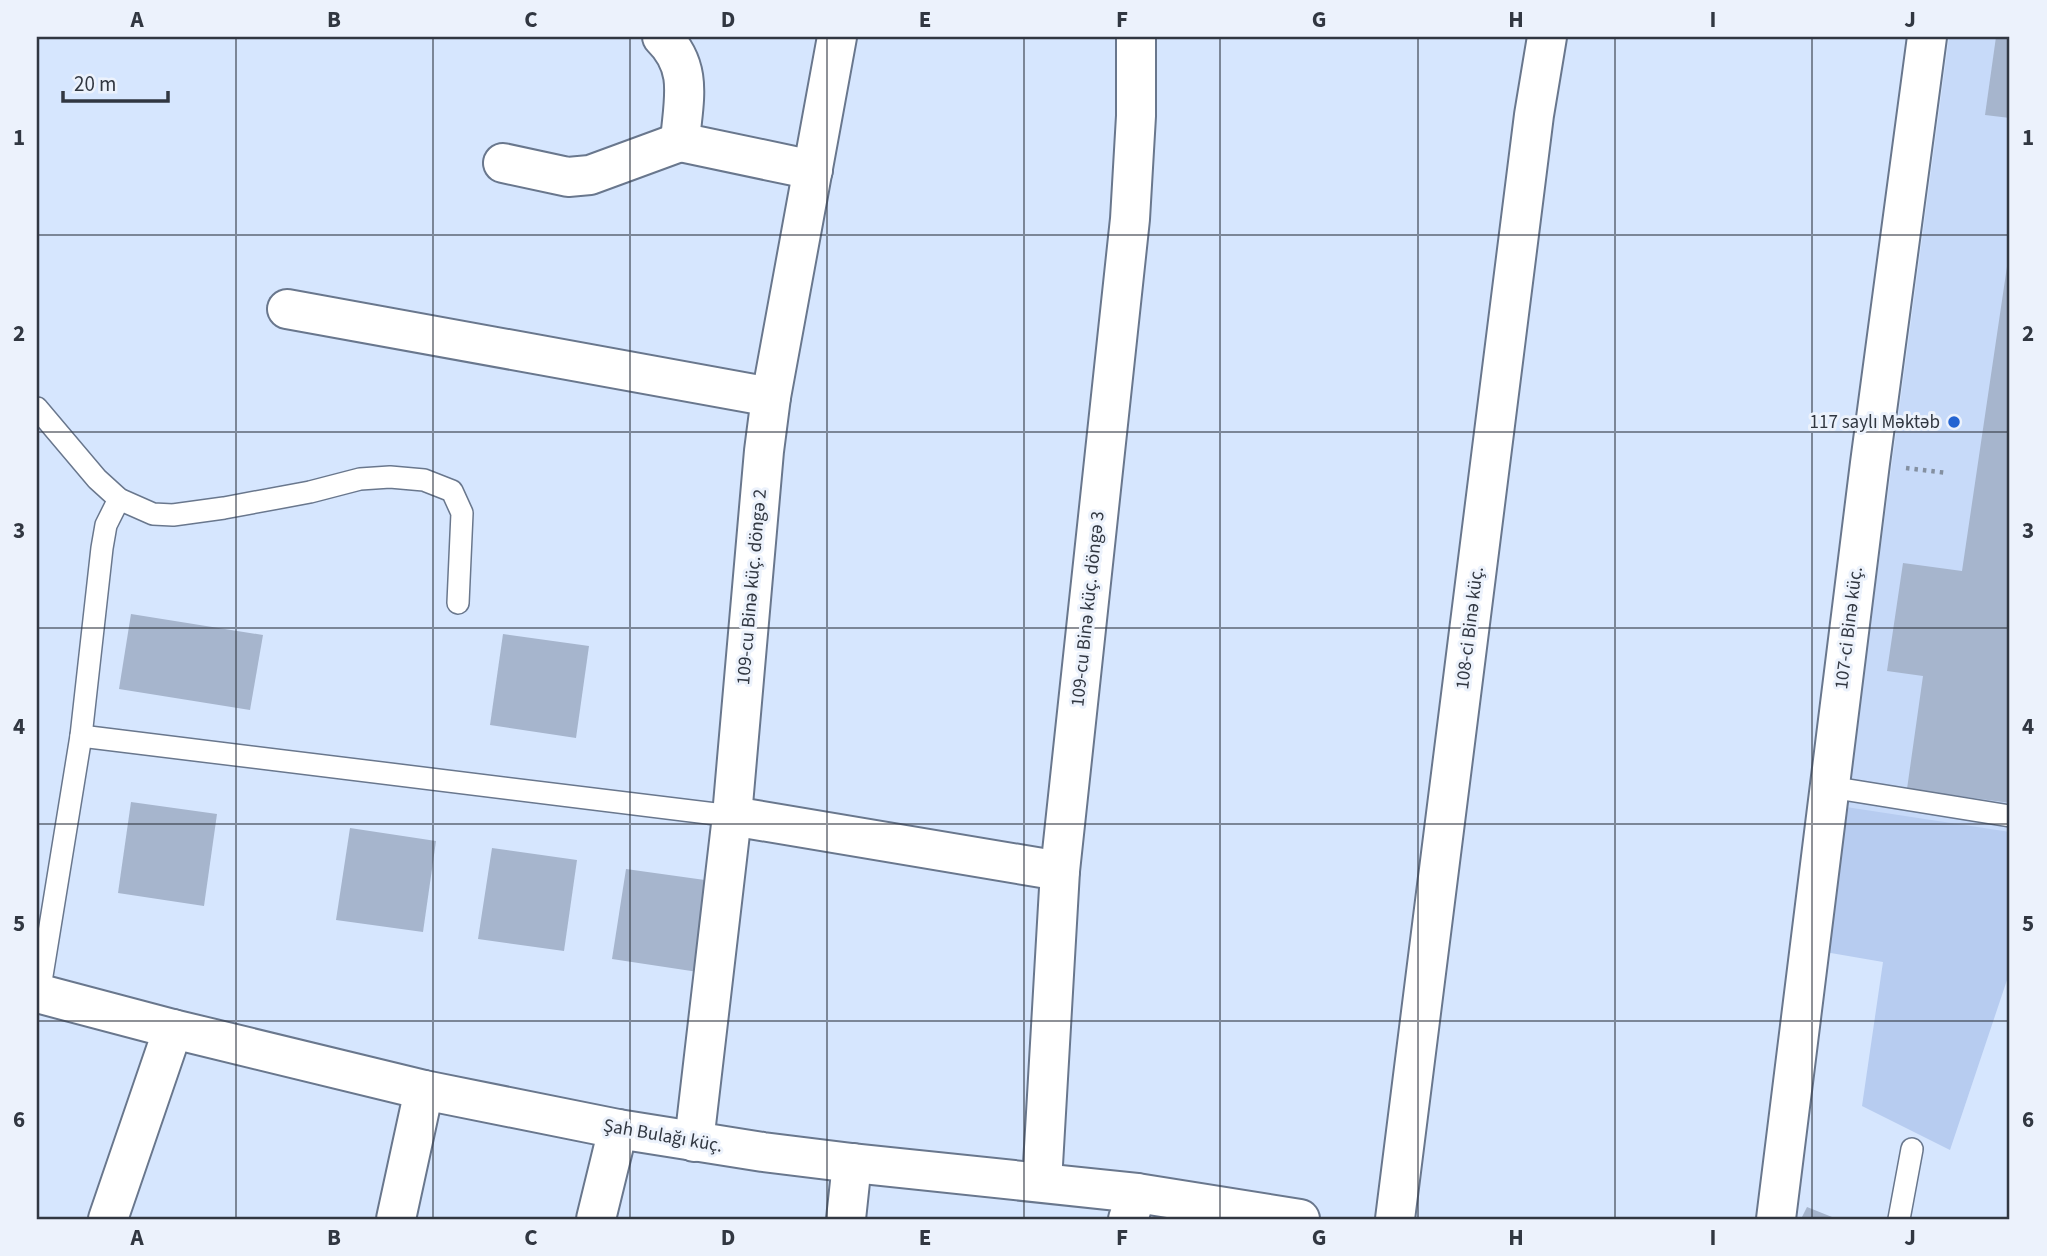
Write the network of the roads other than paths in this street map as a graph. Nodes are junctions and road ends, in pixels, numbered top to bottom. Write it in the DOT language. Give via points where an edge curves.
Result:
graph roads {
  1 [pos="662,37"];
  2 [pos="837,37"];
  3 [pos="1136,37"];
  4 [pos="1547,37"];
  5 [pos="1927,37"];
  6 [pos="680,142"];
  7 [pos="503,163"];
  8 [pos="813,170"];
  9 [pos="287,309"];
  10 [pos="771,397"];
  11 [pos="37,408"];
  12 [pos="119,499"];
  13 [pos="458,603"];
  14 [pos="81,736"];
  15 [pos="1830,787"];
  16 [pos="732,816"];
  17 [pos="2010,816"];
  18 [pos="1060,871"];
  19 [pos="38,994"];
  20 [pos="173,1030"];
  21 [pos="424,1090"];
  22 [pos="618,1129"];
  23 [pos="694,1142"];
  24 [pos="1912,1149"];
  25 [pos="852,1163"];
  26 [pos="1042,1182"];
  27 [pos="1132,1206"];
  28 [pos="108,1219"];
  29 [pos="396,1219"];
  30 [pos="596,1219"];
  31 [pos="846,1219"];
  32 [pos="1300,1219"];
  33 [pos="1395,1219"];
  34 [pos="1776,1219"];
  35 [pos="1899,1219"];
  1 -- 6 [label="street" via="681,62 685,85"];
  2 -- 8 [label="street, 109-cu Binə küç. döngə 2"];
  3 -- 18 [label="street, 109-cu Binə küç. döngə 3" via="1130,219"];
  4 -- 33 [label="street, 108-ci Binə küç."];
  5 -- 15 [label="street, 107-ci Binə küç."];
  6 -- 7 [label="street" via="590,175 568,177"];
  6 -- 8 [label="street"];
  8 -- 10 [label="street, 109-cu Binə küç. döngə 2"];
  9 -- 10 [label="street"];
  10 -- 16 [label="street, 109-cu Binə küç. döngə 2"];
  11 -- 12 [label="lane"];
  12 -- 13 [label="lane" via="153,514 173,515 360,479 424,480 452,491 462,513"];
  12 -- 14 [label="lane" via="106,524 102,548"];
  14 -- 16 [label="lane"];
  14 -- 19 [label="lane"];
  15 -- 17 [label="lane"];
  15 -- 34 [label="street, 107-ci Binə küç."];
  16 -- 18 [label="street"];
  16 -- 23 [label="street, 109-cu Binə küç. döngə 2"];
  18 -- 26 [label="street, 109-cu Binə küç. döngə 3"];
  19 -- 20 [label="street, Şah Bulağı küç."];
  20 -- 21 [label="street, Şah Bulağı küç."];
  20 -- 28 [label="street"];
  21 -- 22 [label="street, Şah Bulağı küç."];
  21 -- 29 [label="street"];
  22 -- 23 [label="street, Şah Bulağı küç."];
  22 -- 30 [label="street"];
  23 -- 25 [label="street, Şah Bulağı küç."];
  24 -- 35 [label="lane"];
  25 -- 26 [label="street, Şah Bulağı küç."];
  25 -- 31 [label="street"];
  26 -- 27 [label="street, Şah Bulağı küç."];
  27 -- 32 [label="street, Şah Bulağı küç."];
}
